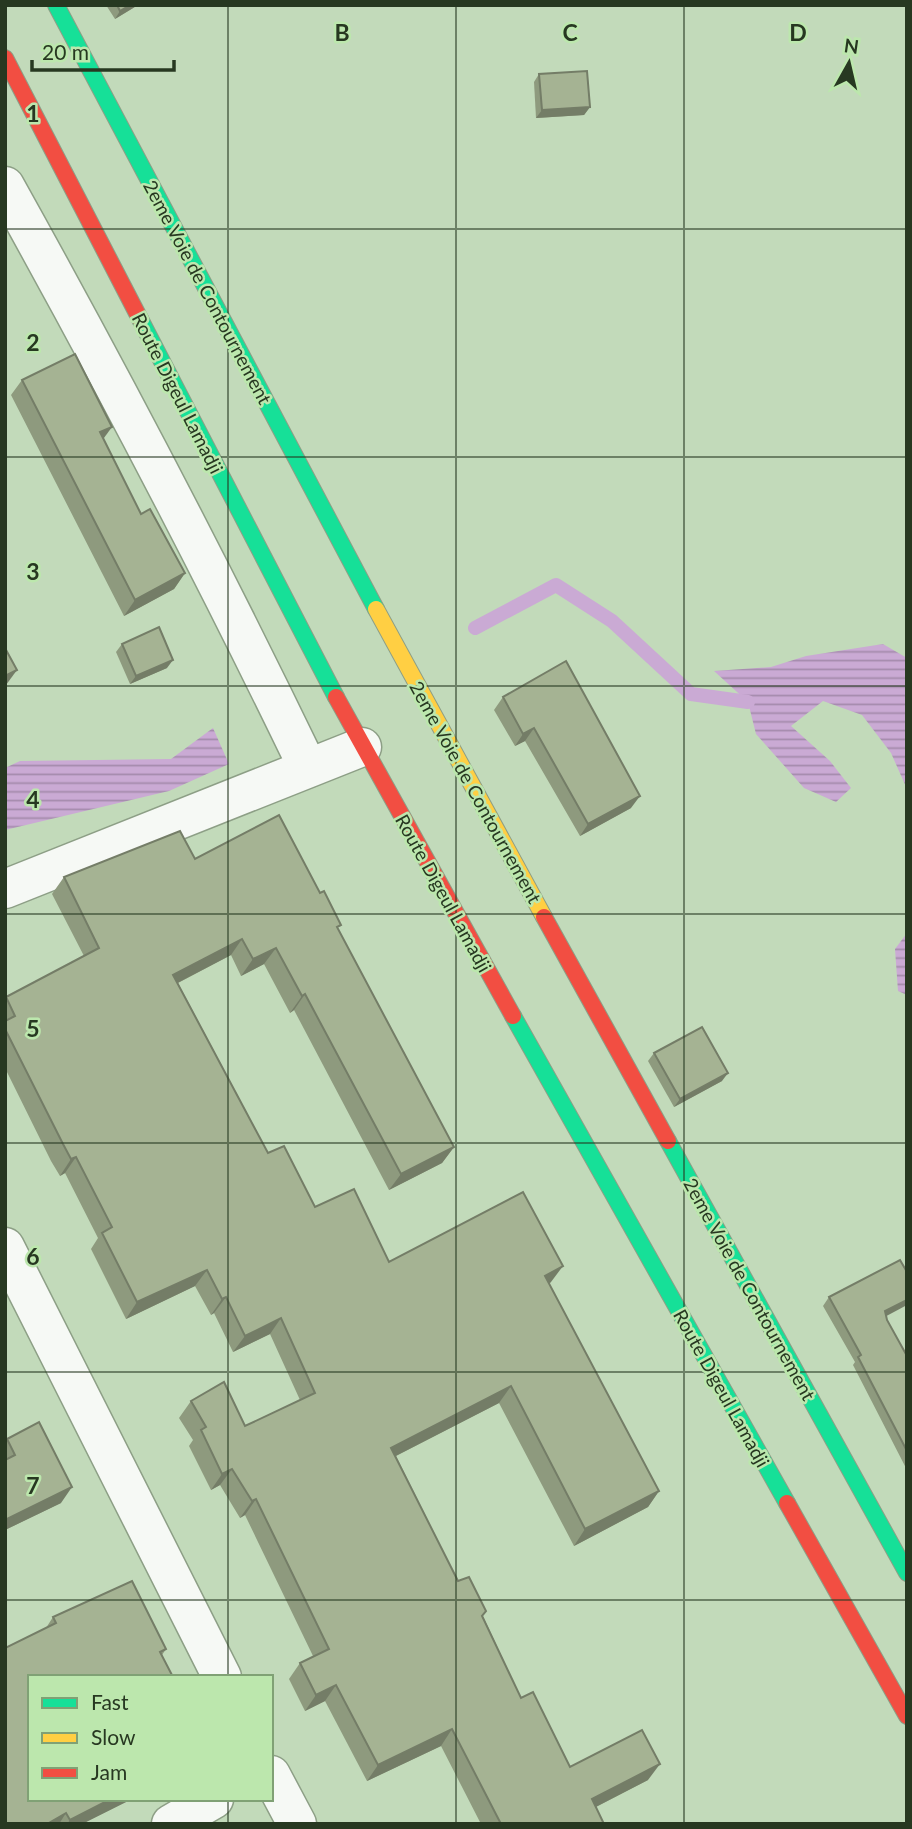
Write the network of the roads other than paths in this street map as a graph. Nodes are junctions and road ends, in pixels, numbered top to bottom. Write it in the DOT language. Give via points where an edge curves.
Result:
graph roads {
  1 [pos="56,5"];
  2 [pos="5,58"];
  3 [pos="5,186"];
  4 [pos="362,747"];
  5 [pos="308,768"];
  6 [pos="5,889"];
  7 [pos="5,1247"];
  8 [pos="907,1573"];
  9 [pos="221,1675"];
  10 [pos="907,1716"];
  11 [pos="273,1779"];
  12 [pos="211,1801"];
  13 [pos="171,1824"];
  14 [pos="297,1824"];
  1 -- 8 [label="main road, 2eme Voie de Contournement" via="430,712"];
  2 -- 4 [label="main road, Route Digeul Lamadji"];
  3 -- 5 [label="street" via="218,583"];
  4 -- 5 [label="street"];
  4 -- 10 [label="main road, Route Digeul Lamadji"];
  5 -- 6 [label="street"];
  7 -- 9 [label="street"];
  11 -- 14 [label="street"];
  12 -- 13 [label="street"];
}
